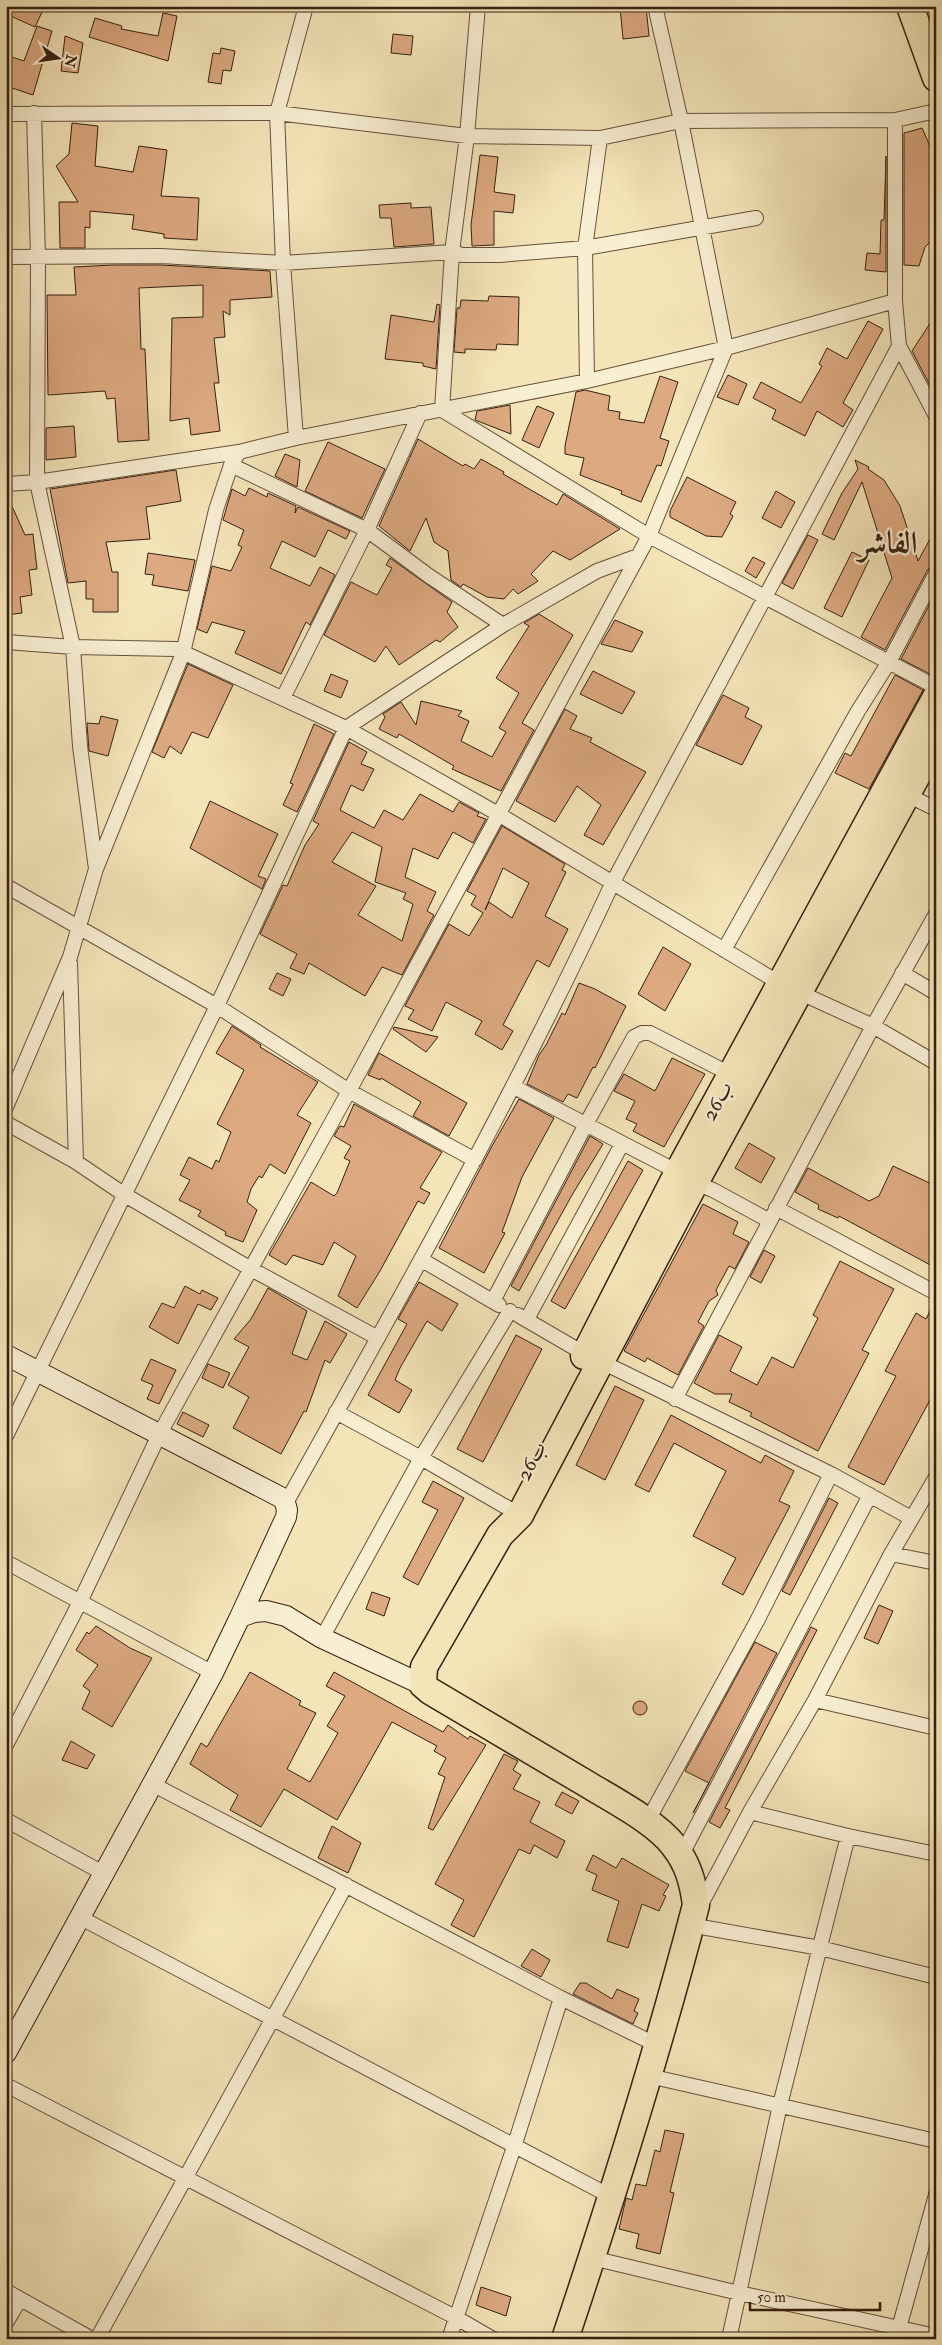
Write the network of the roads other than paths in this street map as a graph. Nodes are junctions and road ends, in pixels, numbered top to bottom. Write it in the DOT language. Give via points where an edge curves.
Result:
graph roads {
  1 [pos="306,6"];
  2 [pos="478,6"];
  3 [pos="655,6"];
  4 [pos="910,6"];
  5 [pos="936,78"];
  6 [pos="936,111"];
  7 [pos="34,113"];
  8 [pos="277,113"];
  9 [pos="6,114"];
  10 [pos="895,120"];
  11 [pos="681,121"];
  12 [pos="467,136"];
  13 [pos="600,138"];
  14 [pos="756,218"];
  15 [pos="701,226"];
  16 [pos="585,248"];
  17 [pos="452,252"];
  18 [pos="6,257"];
  19 [pos="38,257"];
  20 [pos="283,263"];
  21 [pos="894,301"];
  22 [pos="899,346"];
  23 [pos="726,348"];
  24 [pos="587,382"];
  25 [pos="442,410"];
  26 [pos="420,413"];
  27 [pos="936,416"];
  28 [pos="296,438"];
  29 [pos="239,452"];
  30 [pos="231,465"];
  31 [pos="37,482"];
  32 [pos="6,484"];
  33 [pos="368,530"];
  34 [pos="649,536"];
  35 [pos="638,556"];
  36 [pos="936,573"];
  37 [pos="765,598"];
  38 [pos="503,626"];
  39 [pos="6,642"];
  40 [pos="73,647"];
  41 [pos="183,653"];
  42 [pos="889,662"];
  43 [pos="936,687"];
  44 [pos="936,697"];
  45 [pos="283,698"];
  46 [pos="346,728"];
  47 [pos="936,741"];
  48 [pos="905,794"];
  49 [pos="936,808"];
  50 [pos="500,815"];
  51 [pos="96,868"];
  52 [pos="612,884"];
  53 [pos="6,886"];
  54 [pos="936,914"];
  55 [pos="78,929"];
  56 [pos="724,950"];
  57 [pos="70,957"];
  58 [pos="902,973"];
  59 [pos="790,989"];
  60 [pos="936,993"];
  61 [pos="217,1006"];
  62 [pos="873,1026"];
  63 [pos="936,1062"];
  64 [pos="732,1076"];
  65 [pos="514,1087"];
  66 [pos="349,1091"];
  67 [pos="6,1107"];
  68 [pos="6,1123"];
  69 [pos="586,1124"];
  70 [pos="622,1144"];
  71 [pos="475,1160"];
  72 [pos="76,1162"];
  73 [pos="686,1178"];
  74 [pos="125,1195"];
  75 [pos="776,1208"];
  76 [pos="770,1221"];
  77 [pos="422,1260"];
  78 [pos="251,1269"];
  79 [pos="936,1293"];
  80 [pos="493,1301"];
  81 [pos="510,1310"];
  82 [pos="527,1319"];
  83 [pos="378,1338"];
  84 [pos="6,1355"];
  85 [pos="593,1358"];
  86 [pos="39,1372"];
  87 [pos="675,1399"];
  88 [pos="336,1412"];
  89 [pos="159,1435"];
  90 [pos="6,1436"];
  91 [pos="421,1458"];
  92 [pos="831,1474"];
  93 [pos="936,1477"];
  94 [pos="870,1495"];
  95 [pos="286,1503"];
  96 [pos="513,1512"];
  97 [pos="911,1518"];
  98 [pos="891,1554"];
  99 [pos="6,1562"];
  100 [pos="936,1562"];
  101 [pos="80,1602"];
  102 [pos="240,1617"];
  103 [pos="322,1638"];
  104 [pos="213,1673"];
  105 [pos="423,1685"];
  106 [pos="814,1700"];
  107 [pos="936,1728"];
  108 [pos="6,1745"];
  109 [pos="152,1784"];
  110 [pos="750,1812"];
  111 [pos="6,1820"];
  112 [pos="647,1822"];
  113 [pos="848,1836"];
  114 [pos="936,1854"];
  115 [pos="681,1856"];
  116 [pos="103,1874"];
  117 [pos="346,1885"];
  118 [pos="79,1917"];
  119 [pos="690,1925"];
  120 [pos="820,1948"];
  121 [pos="936,1977"];
  122 [pos="561,1998"];
  123 [pos="272,2017"];
  124 [pos="657,2045"];
  125 [pos="6,2054"];
  126 [pos="649,2076"];
  127 [pos="6,2085"];
  128 [pos="780,2105"];
  129 [pos="936,2141"];
  130 [pos="514,2147"];
  131 [pos="184,2176"];
  132 [pos="936,2195"];
  133 [pos="612,2196"];
  134 [pos="592,2258"];
  135 [pos="6,2291"];
  136 [pos="739,2293"];
  137 [pos="20,2298"];
  138 [pos="455,2317"];
  139 [pos="6,2322"];
  140 [pos="897,2334"];
  141 [pos="936,2336"];
  142 [pos="92,2339"];
  143 [pos="97,2339"];
  144 [pos="449,2339"];
  145 [pos="493,2339"];
  146 [pos="566,2339"];
  147 [pos="728,2339"];
  1 -- 8 [label="street"];
  2 -- 12 [label="street"];
  3 -- 11 [label="street"];
  4 -- 5 [label="highway"];
  6 -- 10 [label="street"];
  7 -- 8 [label="street"];
  7 -- 9 [label="street"];
  7 -- 19 [label="street"];
  8 -- 12 [label="street"];
  8 -- 20 [label="street"];
  10 -- 11 [label="street"];
  10 -- 21 [label="street"];
  11 -- 13 [label="street"];
  11 -- 15 [label="street"];
  12 -- 13 [label="street"];
  12 -- 17 [label="street"];
  13 -- 16 [label="street"];
  14 -- 15 [label="street"];
  15 -- 16 [label="street"];
  15 -- 23 [label="street"];
  16 -- 17 [label="street" via="500,255"];
  16 -- 24 [label="street"];
  17 -- 20 [label="street"];
  17 -- 25 [label="street"];
  18 -- 19 [label="street"];
  19 -- 20 [label="street" via="161,256"];
  19 -- 31 [label="street"];
  20 -- 28 [label="street"];
  21 -- 22 [label="street"];
  21 -- 23 [label="street"];
  22 -- 27 [label="street"];
  22 -- 37 [label="street"];
  23 -- 24 [label="street"];
  23 -- 34 [label="street"];
  24 -- 25 [label="street"];
  25 -- 26 [label="street"];
  25 -- 34 [label="street"];
  26 -- 28 [label="street"];
  26 -- 33 [label="street"];
  28 -- 29 [label="street"];
  29 -- 30 [label="street"];
  29 -- 31 [label="street"];
  30 -- 33 [label="street"];
  30 -- 41 [label="street" via="216,510"];
  31 -- 32 [label="street"];
  31 -- 40 [label="street"];
  33 -- 38 [label="street"];
  33 -- 45 [label="street"];
  34 -- 35 [label="street"];
  34 -- 37 [label="street"];
  35 -- 38 [label="street" via="597,571"];
  35 -- 50 [label="street"];
  36 -- 42 [label="street"];
  37 -- 42 [label="street"];
  37 -- 52 [label="street"];
  38 -- 46 [label="street"];
  39 -- 40 [label="street"];
  40 -- 41 [label="street" via="162,647"];
  40 -- 51 [label="street" via="80,746"];
  41 -- 45 [label="street"];
  41 -- 51 [label="street"];
  42 -- 43 [label="street"];
  42 -- 56 [label="street" via="858,711"];
  44 -- 59 [label="highway, 26ب"];
  45 -- 46 [label="street"];
  46 -- 50 [label="street"];
  46 -- 61 [label="street"];
  47 -- 48 [label="highway, 26ب"];
  48 -- 49 [label="street"];
  48 -- 59 [label="highway, 26ب"];
  50 -- 52 [label="street"];
  50 -- 66 [label="street"];
  51 -- 55 [label="street"];
  52 -- 56 [label="street"];
  52 -- 65 [label="street"];
  53 -- 55 [label="street"];
  54 -- 58 [label="street"];
  55 -- 57 [label="street"];
  55 -- 61 [label="street"];
  56 -- 59 [label="street"];
  57 -- 67 [label="street"];
  57 -- 72 [label="street"];
  58 -- 60 [label="street"];
  58 -- 62 [label="street"];
  59 -- 62 [label="street"];
  59 -- 64 [label="highway, 26ب"];
  59 -- 73 [label="highway, 26ب"];
  61 -- 66 [label="street"];
  61 -- 74 [label="street"];
  62 -- 63 [label="street"];
  62 -- 75 [label="street"];
  64 -- 69 [label="street" via="650,1033 642,1032 634,1038"];
  64 -- 73 [label="highway, 26ب"];
  65 -- 69 [label="street"];
  65 -- 71 [label="street"];
  66 -- 71 [label="street"];
  66 -- 78 [label="street"];
  68 -- 72 [label="street"];
  69 -- 70 [label="street"];
  69 -- 80 [label="street"];
  70 -- 73 [label="street"];
  70 -- 82 [label="street"];
  71 -- 77 [label="street"];
  72 -- 74 [label="street"];
  73 -- 76 [label="street"];
  73 -- 85 [label="highway, 26ب"];
  74 -- 78 [label="street"];
  74 -- 86 [label="street"];
  75 -- 76 [label="street"];
  75 -- 79 [label="street"];
  76 -- 87 [label="street"];
  77 -- 80 [label="street"];
  77 -- 83 [label="street"];
  78 -- 83 [label="street"];
  78 -- 89 [label="street"];
  80 -- 81 [label="street"];
  81 -- 82 [label="street"];
  81 -- 91 [label="street"];
  82 -- 85 [label="street"];
  83 -- 88 [label="street"];
  84 -- 86 [label="street"];
  85 -- 87 [label="street"];
  85 -- 96 [label="highway, 26ب"];
  86 -- 89 [label="street"];
  86 -- 90 [label="street"];
  87 -- 92 [label="street"];
  88 -- 91 [label="street"];
  88 -- 95 [label="street"];
  89 -- 95 [label="street" via="280,1496"];
  89 -- 101 [label="street"];
  91 -- 96 [label="street"];
  91 -- 103 [label="street"];
  92 -- 94 [label="street"];
  92 -- 112 [label="street" via="757,1622"];
  93 -- 97 [label="street"];
  94 -- 97 [label="street"];
  94 -- 115 [label="street"];
  95 -- 102 [label="street" via="286,1516"];
  96 -- 105 [label="highway, 26ب" via="427,1661 422,1673"];
  97 -- 98 [label="street"];
  98 -- 100 [label="street"];
  98 -- 106 [label="street"];
  99 -- 101 [label="street"];
  101 -- 104 [label="street"];
  101 -- 108 [label="street"];
  102 -- 103 [label="street" via="266,1611 286,1616"];
  102 -- 104 [label="street"];
  103 -- 105 [label="street"];
  104 -- 109 [label="street"];
  105 -- 112 [label="highway"];
  106 -- 107 [label="street"];
  106 -- 110 [label="street"];
  109 -- 116 [label="street"];
  109 -- 117 [label="street"];
  110 -- 113 [label="street"];
  110 -- 119 [label="street"];
  111 -- 116 [label="street"];
  112 -- 115 [label="highway" via="663,1834"];
  113 -- 114 [label="street"];
  113 -- 120 [label="street"];
  115 -- 119 [label="highway" via="693,1882 696,1905"];
  116 -- 118 [label="street"];
  117 -- 122 [label="street"];
  117 -- 123 [label="street"];
  118 -- 123 [label="street"];
  118 -- 125 [label="street"];
  119 -- 120 [label="street"];
  119 -- 124 [label="highway"];
  120 -- 121 [label="street"];
  120 -- 128 [label="street"];
  122 -- 124 [label="street"];
  122 -- 130 [label="street"];
  123 -- 130 [label="street"];
  123 -- 131 [label="street"];
  124 -- 126 [label="highway"];
  126 -- 128 [label="street"];
  126 -- 133 [label="highway"];
  127 -- 131 [label="street"];
  128 -- 129 [label="street"];
  128 -- 136 [label="street"];
  130 -- 133 [label="street"];
  130 -- 138 [label="street"];
  131 -- 138 [label="street"];
  131 -- 143 [label="street"];
  132 -- 140 [label="street"];
  133 -- 134 [label="highway"];
  134 -- 136 [label="street"];
  134 -- 146 [label="highway"];
  135 -- 137 [label="street"];
  136 -- 140 [label="street"];
  136 -- 147 [label="street"];
  137 -- 139 [label="street"];
  137 -- 142 [label="street"];
  138 -- 144 [label="street"];
  138 -- 145 [label="street"];
  140 -- 141 [label="street"];
}
